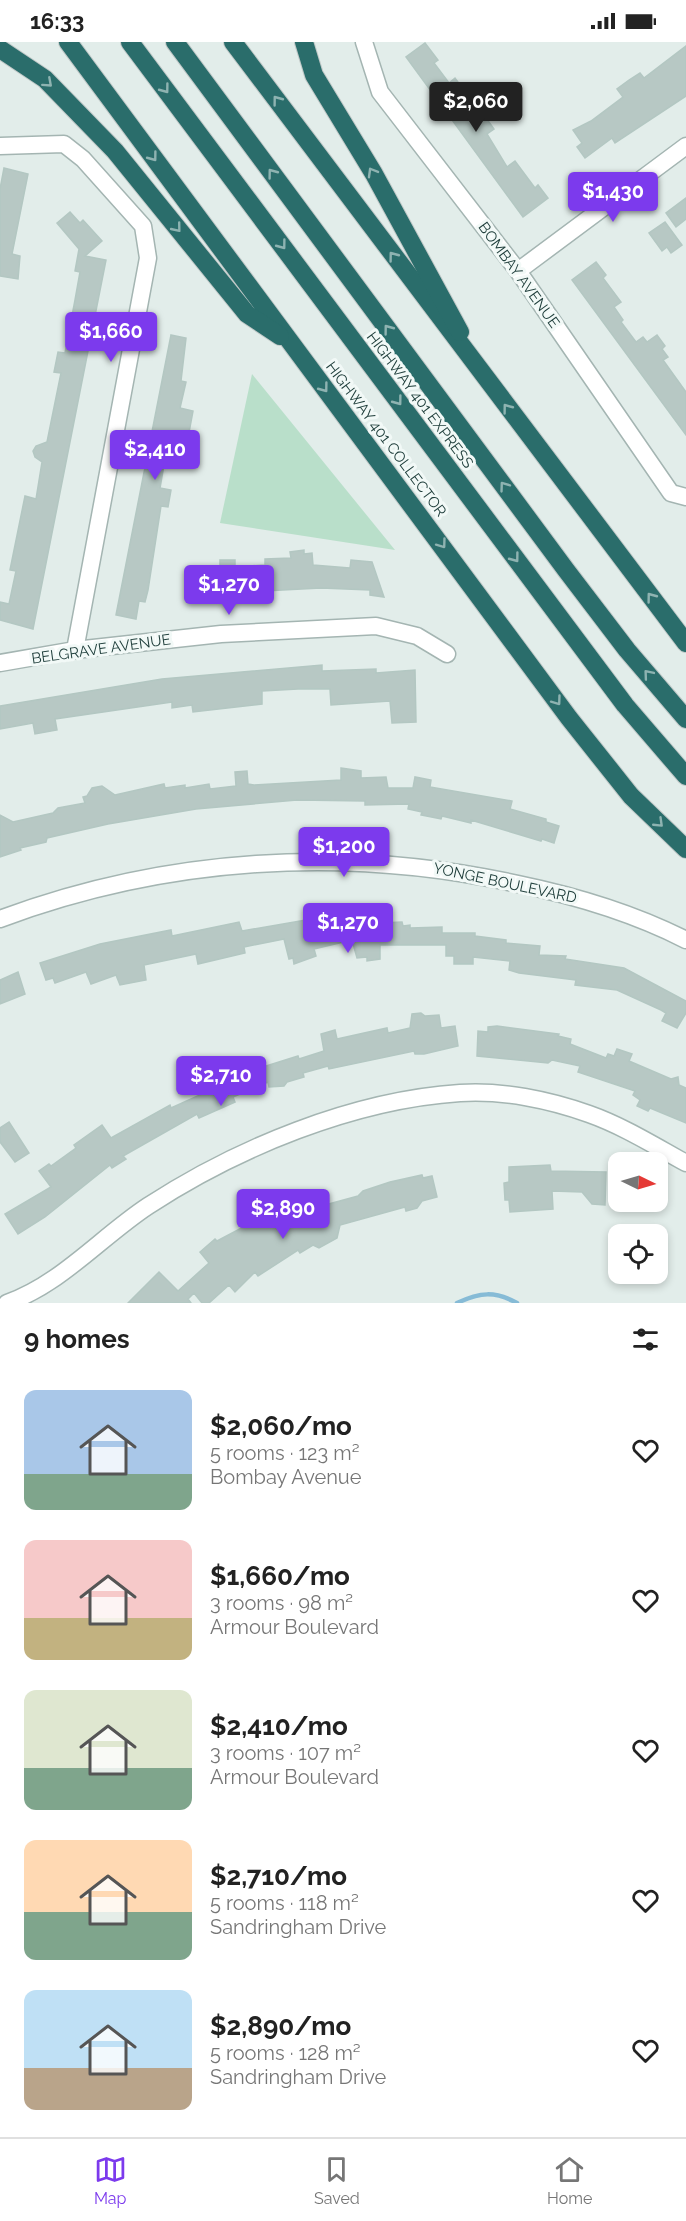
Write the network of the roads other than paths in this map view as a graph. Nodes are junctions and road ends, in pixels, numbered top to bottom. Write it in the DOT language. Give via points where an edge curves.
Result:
graph roads {
  1 [pos="68,42"];
  2 [pos="130,42"];
  3 [pos="175,42"];
  4 [pos="233,42"];
  5 [pos="304,42"];
  6 [pos="364,42"];
  7 [pos="0,50"];
  8 [pos="686,146"];
  9 [pos="0,147"];
  10 [pos="519,271"];
  11 [pos="289,342"];
  12 [pos="466,354"];
  13 [pos="686,497"];
  14 [pos="686,643"];
  15 [pos="75,650"];
  16 [pos="447,654"];
  17 [pos="0,663"];
  18 [pos="686,719"];
  19 [pos="686,776"];
  20 [pos="686,849"];
  21 [pos="0,919"];
  22 [pos="686,940"];
  23 [pos="686,1163"];
  24 [pos="7,1303"];
  1 -- 11 [label="highway, HIGHWAY 401 COLLECTOR, one-way"];
  2 -- 19 [label="highway, HIGHWAY 401 EXPRESS, one-way" via="625,705"];
  18 -- 3 [label="highway, HIGHWAY 401 EXPRESS, one-way" via="566,570"];
  12 -- 4 [label="highway, one-way"];
  12 -- 5 [label="highway, one-way" via="459,327 314,75"];
  6 -- 10 [label="street, BOMBAY AVENUE" via="380,92"];
  7 -- 11 [label="highway, one-way" via="45,79 115,151 247,314"];
  8 -- 10 [label="street"];
  9 -- 15 [label="street" via="64,144 83,159 143,226 148,258"];
  10 -- 13 [label="street, BOMBAY AVENUE" via="671,493"];
  11 -- 20 [label="highway, HIGHWAY 401 COLLECTOR, one-way" via="569,718 631,796"];
  14 -- 12 [label="highway, one-way"];
  15 -- 16 [label="street, BELGRAVE AVENUE" via="221,634 376,626 417,636"];
  15 -- 17 [label="street, BELGRAVE AVENUE"];
  21 -- 22 [label="street, YONGE BOULEVARD" via="69,896 191,869 325,860 406,864 516,883 597,903"];
  23 -- 24 [label="street" via="590,1114 541,1101 462,1093 414,1098 352,1113 231,1159 131,1218 44,1286"];
}
